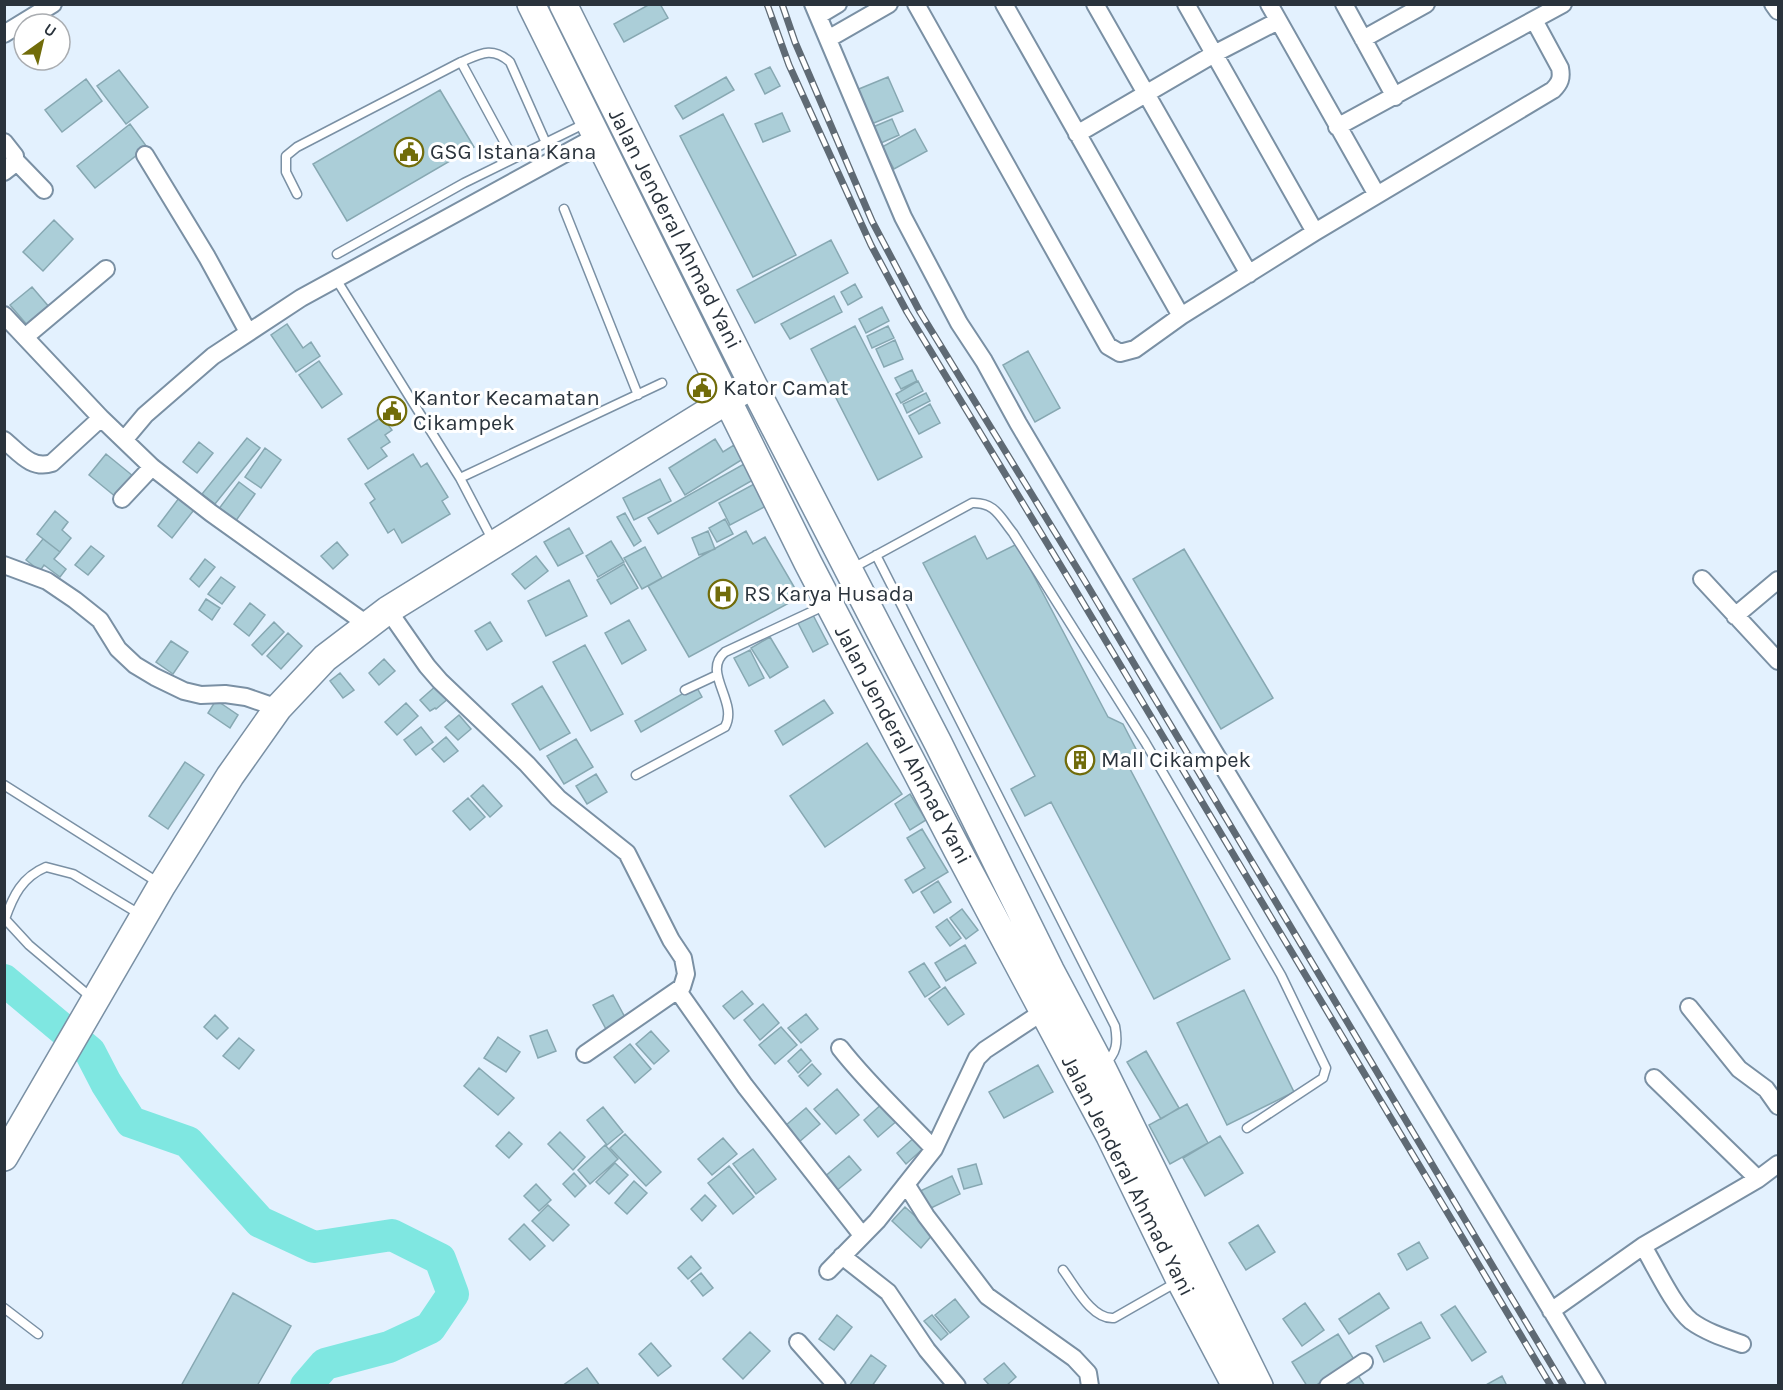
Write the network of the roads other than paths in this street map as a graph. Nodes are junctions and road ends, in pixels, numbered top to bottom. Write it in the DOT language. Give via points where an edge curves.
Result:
graph roads {
  1 [pos="53,4"];
  2 [pos="531,4"];
  3 [pos="563,4"];
  4 [pos="838,4"];
  5 [pos="889,4"];
  6 [pos="916,4"];
  7 [pos="1004,4"];
  8 [pos="1095,4"];
  9 [pos="1186,4"];
  10 [pos="1269,4"];
  11 [pos="1344,4"];
  12 [pos="1426,4"];
  13 [pos="1563,4"];
  14 [pos="1773,4"];
  15 [pos="816,10"];
  16 [pos="1779,11"];
  17 [pos="1534,20"];
  18 [pos="1278,21"];
  19 [pos="4,34"];
  20 [pos="828,39"];
  21 [pos="1363,39"];
  22 [pos="1214,54"];
  23 [pos="461,62"];
  24 [pos="1146,93"];
  25 [pos="1395,97"];
  26 [pos="1337,127"];
  27 [pos="593,128"];
  28 [pos="1077,134"];
  29 [pos="4,142"];
  30 [pos="546,142"];
  31 [pos="145,155"];
  32 [pos="513,158"];
  33 [pos="10,166"];
  34 [pos="44,190"];
  35 [pos="297,194"];
  36 [pos="1377,195"];
  37 [pos="564,209"];
  38 [pos="1315,232"];
  39 [pos="338,254"];
  40 [pos="106,269"];
  41 [pos="1249,274"];
  42 [pos="336,279"];
  43 [pos="4,315"];
  44 [pos="1181,316"];
  45 [pos="248,332"];
  46 [pos="25,337"];
  47 [pos="662,383"];
  48 [pos="753,385"];
  49 [pos="638,395"];
  50 [pos="727,399"];
  51 [pos="101,418"];
  52 [pos="4,440"];
  53 [pos="124,440"];
  54 [pos="152,467"];
  55 [pos="460,478"];
  56 [pos="122,499"];
  57 [pos="495,545"];
  58 [pos="876,555"];
  59 [pos="4,565"];
  60 [pos="848,570"];
  61 [pos="1702,579"];
  62 [pos="1779,580"];
  63 [pos="830,604"];
  64 [pos="1735,616"];
  65 [pos="378,618"];
  66 [pos="895,660"];
  67 [pos="1779,661"];
  68 [pos="717,675"];
  69 [pos="867,677"];
  70 [pos="685,690"];
  71 [pos="278,708"];
  72 [pos="636,775"];
  73 [pos="4,785"];
  74 [pos="162,885"];
  75 [pos="144,917"];
  76 [pos="678,991"];
  77 [pos="1689,1007"];
  78 [pos="89,1010"];
  79 [pos="1044,1011"];
  80 [pos="840,1048"];
  81 [pos="585,1054"];
  82 [pos="1101,1066"];
  83 [pos="1654,1078"];
  84 [pos="1779,1106"];
  85 [pos="1247,1128"];
  86 [pos="933,1149"];
  87 [pos="4,1157"];
  88 [pos="1779,1164"];
  89 [pos="1758,1179"];
  90 [pos="906,1184"];
  91 [pos="862,1235"];
  92 [pos="1644,1246"];
  93 [pos="842,1256"];
  94 [pos="1063,1269"];
  95 [pos="828,1271"];
  96 [pos="1180,1280"];
  97 [pos="4,1308"];
  98 [pos="1551,1311"];
  99 [pos="38,1334"];
  100 [pos="798,1342"];
  101 [pos="1742,1344"];
  102 [pos="1364,1362"];
  103 [pos="837,1386"];
  104 [pos="957,1386"];
  105 [pos="1090,1386"];
  106 [pos="1236,1386"];
  107 [pos="1259,1386"];
  108 [pos="1328,1386"];
  109 [pos="1597,1386"];
  1 -- 19 [label="street"];
  2 -- 27 [label="highway, Jalan Jenderal Ahmad Yani"];
  3 -- 48 [label="highway, Jalan Jenderal Ahmad Yani"];
  4 -- 15 [label="street"];
  5 -- 20 [label="street"];
  6 -- 44 [label="street" via="1108,346 1120,353 1135,349"];
  7 -- 28 [label="street"];
  8 -- 24 [label="street"];
  9 -- 22 [label="street"];
  10 -- 18 [label="street"];
  11 -- 21 [label="street"];
  12 -- 21 [label="street"];
  13 -- 17 [label="street"];
  14 -- 16 [label="street"];
  15 -- 20 [label="street"];
  17 -- 25 [label="street"];
  17 -- 36 [label="street" via="1560,68 1559,84"];
  18 -- 22 [label="street"];
  18 -- 26 [label="street"];
  20 -- 98 [label="street" via="903,217 959,323"];
  21 -- 25 [label="street"];
  22 -- 24 [label="street"];
  22 -- 38 [label="street"];
  23 -- 30 [label="lane" via="485,52 501,55 510,62"];
  23 -- 32 [label="lane"];
  23 -- 35 [label="lane" via="297,147 286,156 286,172"];
  24 -- 28 [label="street"];
  24 -- 41 [label="street"];
  25 -- 26 [label="street"];
  26 -- 36 [label="street"];
  27 -- 30 [label="lane"];
  27 -- 42 [label="street"];
  27 -- 50 [label="highway, Jalan Jenderal Ahmad Yani"];
  28 -- 44 [label="street"];
  29 -- 33 [label="street" via="15,156"];
  30 -- 32 [label="lane"];
  31 -- 45 [label="street"];
  32 -- 39 [label="lane"];
  33 -- 34 [label="street"];
  36 -- 38 [label="street"];
  37 -- 49 [label="lane"];
  38 -- 41 [label="street"];
  40 -- 46 [label="street"];
  41 -- 44 [label="street"];
  42 -- 45 [label="street"];
  42 -- 55 [label="lane"];
  43 -- 46 [label="street"];
  45 -- 53 [label="street" via="183,381"];
  46 -- 51 [label="street"];
  47 -- 49 [label="lane"];
  48 -- 50 [label="highway"];
  48 -- 60 [label="highway, Jalan Jenderal Ahmad Yani"];
  49 -- 55 [label="lane"];
  50 -- 57 [label="highway"];
  50 -- 63 [label="highway, Jalan Jenderal Ahmad Yani"];
  51 -- 52 [label="street" via="46,465 32,464"];
  51 -- 53 [label="street"];
  53 -- 54 [label="street"];
  54 -- 56 [label="street"];
  54 -- 65 [label="street" via="211,513"];
  55 -- 57 [label="lane"];
  57 -- 65 [label="highway"];
  58 -- 60 [label="lane"];
  58 -- 82 [label="lane" via="1115,1026 1115,1053"];
  58 -- 85 [label="lane" via="972,503 984,502 995,509 1013,533 1150,752 1281,975 1326,1068 1323,1078"];
  59 -- 71 [label="street" via="47,581 75,600 100,620 118,649 155,677 184,691 246,697"];
  60 -- 66 [label="highway, Jalan Jenderal Ahmad Yani"];
  61 -- 64 [label="street"];
  62 -- 64 [label="street"];
  63 -- 68 [label="lane" via="725,652 717,663"];
  63 -- 69 [label="highway, Jalan Jenderal Ahmad Yani"];
  64 -- 67 [label="street"];
  65 -- 71 [label="highway" via="325,658"];
  65 -- 76 [label="street" via="558,798 627,853 683,958 686,974"];
  66 -- 69 [label="highway"];
  66 -- 82 [label="highway, Jalan Jenderal Ahmad Yani"];
  68 -- 70 [label="lane"];
  68 -- 72 [label="lane" via="728,710 725,727"];
  69 -- 79 [label="highway, Jalan Jenderal Ahmad Yani"];
  71 -- 74 [label="highway"];
  73 -- 74 [label="lane"];
  74 -- 75 [label="highway"];
  75 -- 78 [label="highway"];
  75 -- 78 [label="lane" via="73,874 46,867 33,872 11,901 5,919"];
  76 -- 81 [label="street"];
  76 -- 91 [label="street" via="745,1086"];
  77 -- 84 [label="street" via="1739,1070 1766,1089"];
  78 -- 87 [label="highway"];
  79 -- 86 [label="street" via="977,1058"];
  79 -- 96 [label="highway, Jalan Jenderal Ahmad Yani"];
  80 -- 86 [label="street" via="865,1080"];
  82 -- 107 [label="highway, Jalan Jenderal Ahmad Yani"];
  83 -- 89 [label="street"];
  86 -- 90 [label="street"];
  88 -- 89 [label="street"];
  89 -- 92 [label="street"];
  90 -- 91 [label="street"];
  90 -- 105 [label="street" via="987,1296 1074,1358 1088,1373"];
  91 -- 93 [label="street"];
  92 -- 98 [label="street"];
  92 -- 101 [label="street" via="1690,1320"];
  93 -- 95 [label="street"];
  93 -- 104 [label="street" via="888,1292"];
  94 -- 96 [label="lane" via="1095,1313 1109,1319"];
  96 -- 106 [label="highway, Jalan Jenderal Ahmad Yani"];
  97 -- 99 [label="lane"];
  98 -- 109 [label="street"];
  100 -- 103 [label="street"];
  102 -- 108 [label="street"];
}
